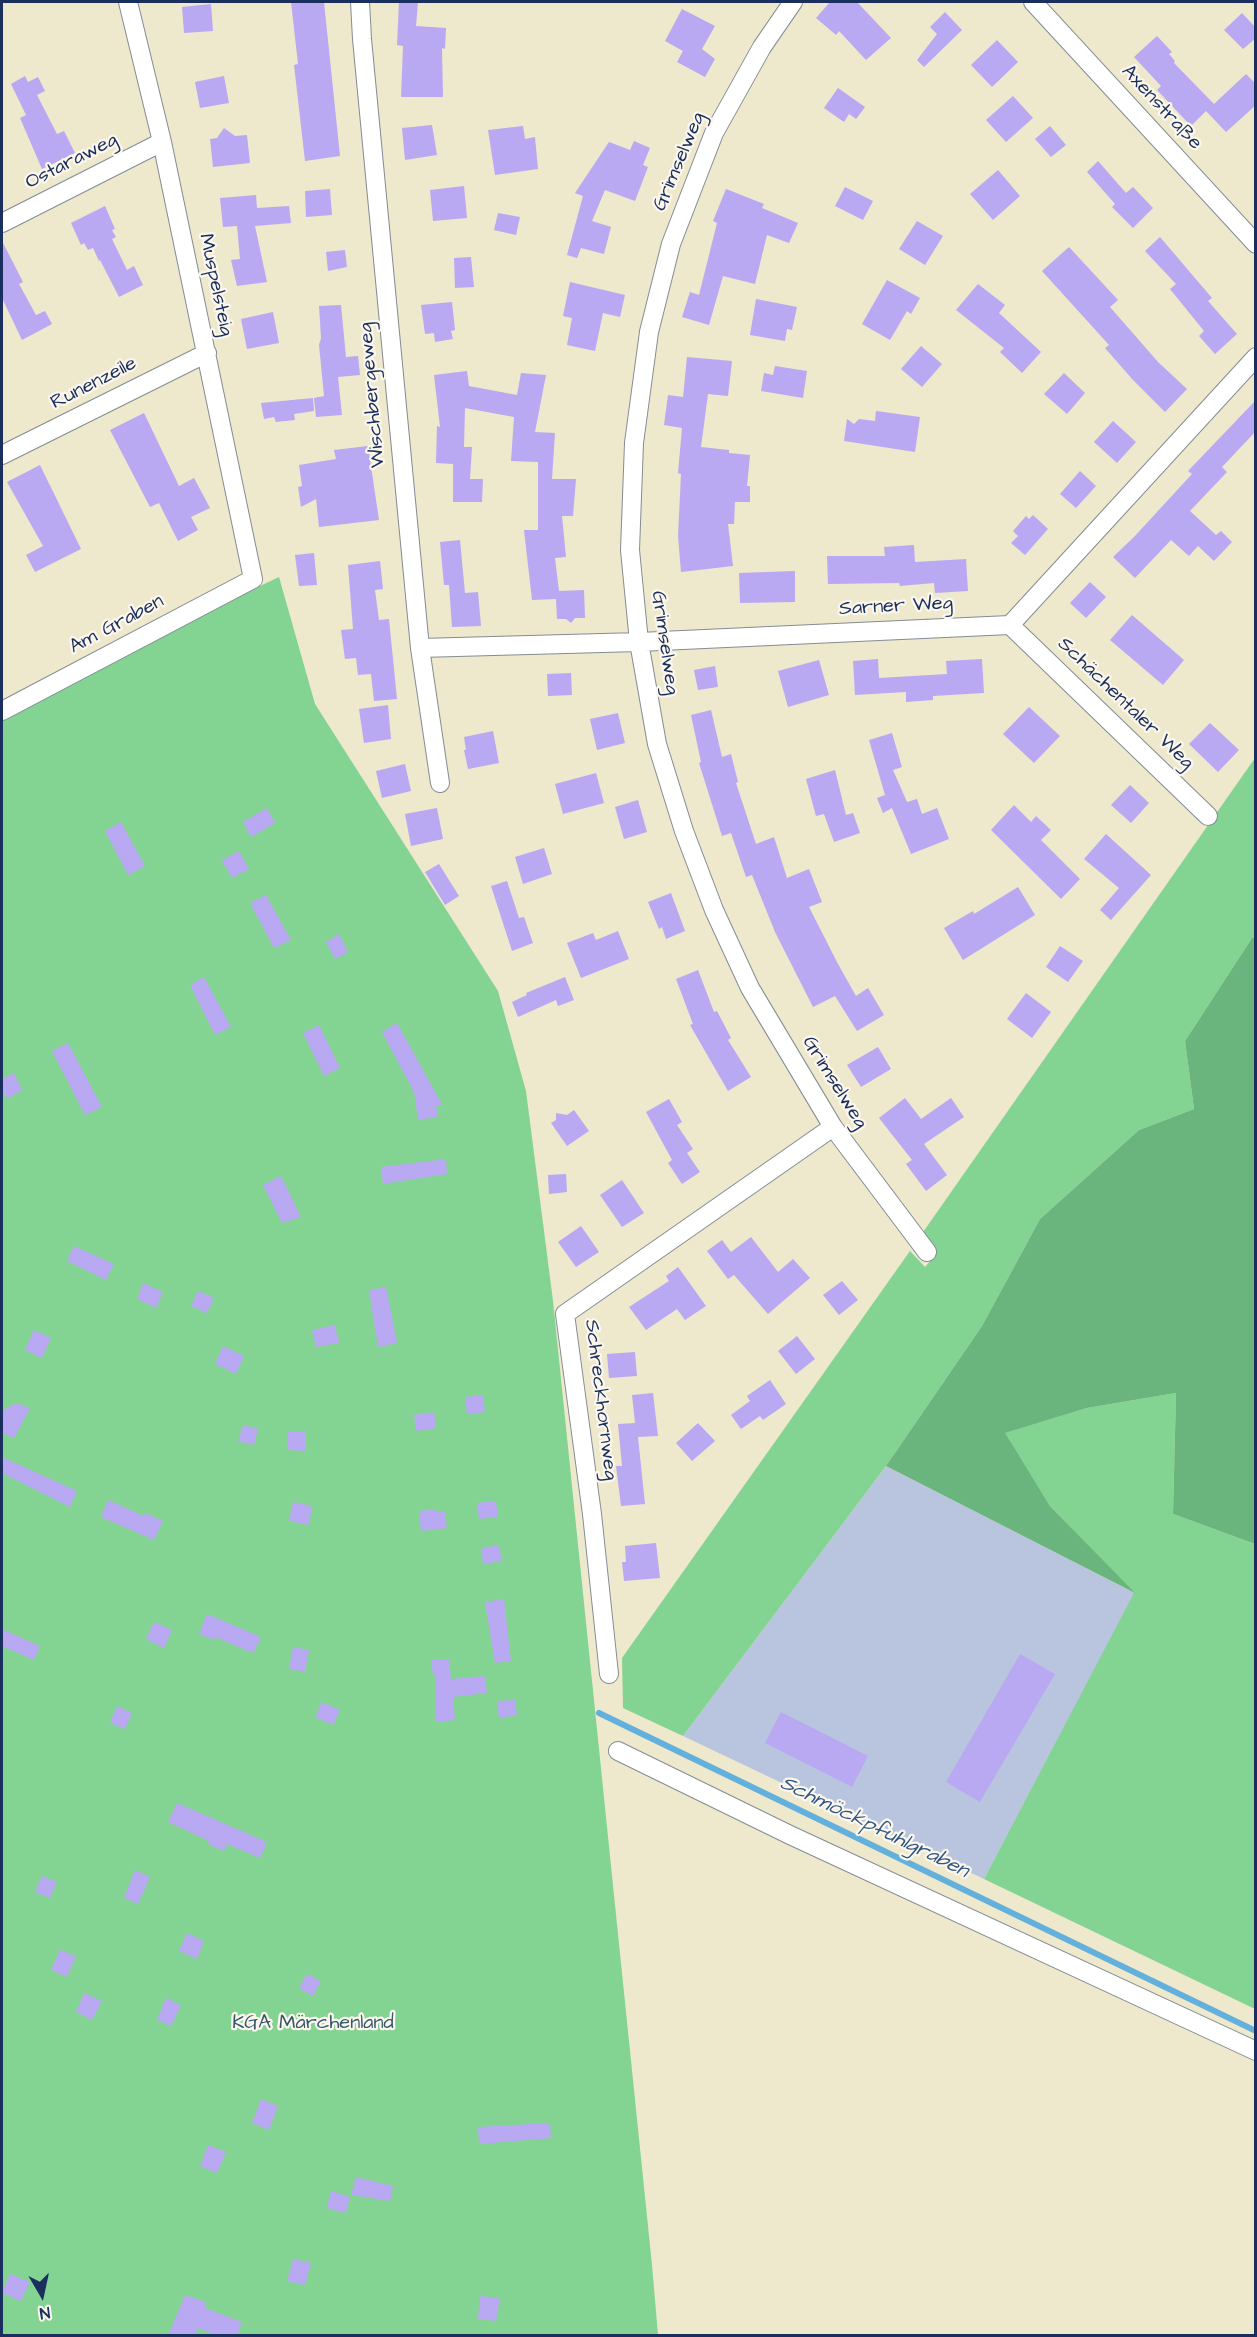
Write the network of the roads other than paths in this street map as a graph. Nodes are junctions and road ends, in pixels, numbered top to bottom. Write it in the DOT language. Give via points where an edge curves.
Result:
graph roads {
  1 [pos="128,2"];
  2 [pos="360,2"];
  3 [pos="794,2"];
  4 [pos="1033,2"];
  5 [pos="162,142"];
  6 [pos="2,223"];
  7 [pos="1256,244"];
  8 [pos="207,353"];
  9 [pos="1256,357"];
  10 [pos="2,455"];
  11 [pos="253,579"];
  12 [pos="1010,625"];
  13 [pos="639,642"];
  14 [pos="420,648"];
  15 [pos="2,711"];
  16 [pos="440,783"];
  17 [pos="1208,816"];
  18 [pos="833,1127"];
  19 [pos="927,1252"];
  20 [pos="609,1674"];
  21 [pos="618,1751"];
  22 [pos="1256,2051"];
  1 -- 5 [label="street, Muspelsteig"];
  2 -- 14 [label="street, Wischbergeweg"];
  3 -- 13 [label="street, Grimselweg" via="762,47 714,133 671,244 649,332 634,443 630,539"];
  4 -- 7 [label="street, Axenstraße"];
  5 -- 6 [label="street, Ostaraweg"];
  5 -- 8 [label="street, Muspelsteig"];
  8 -- 10 [label="street, Runenzeile"];
  8 -- 11 [label="street, Muspelsteig"];
  9 -- 12 [label="street"];
  11 -- 15 [label="street, Am Graben"];
  12 -- 13 [label="street, Sarner Weg"];
  12 -- 17 [label="street, Schächentaler Weg"];
  13 -- 14 [label="street, Sarner Weg"];
  13 -- 18 [label="street, Grimselweg" via="657,744 714,910 750,988"];
  14 -- 16 [label="street, Wischbergeweg"];
  18 -- 19 [label="street, Grimselweg"];
  18 -- 20 [label="street, Schreckhornweg" via="564,1314"];
  21 -- 22 [label="street"];
}
